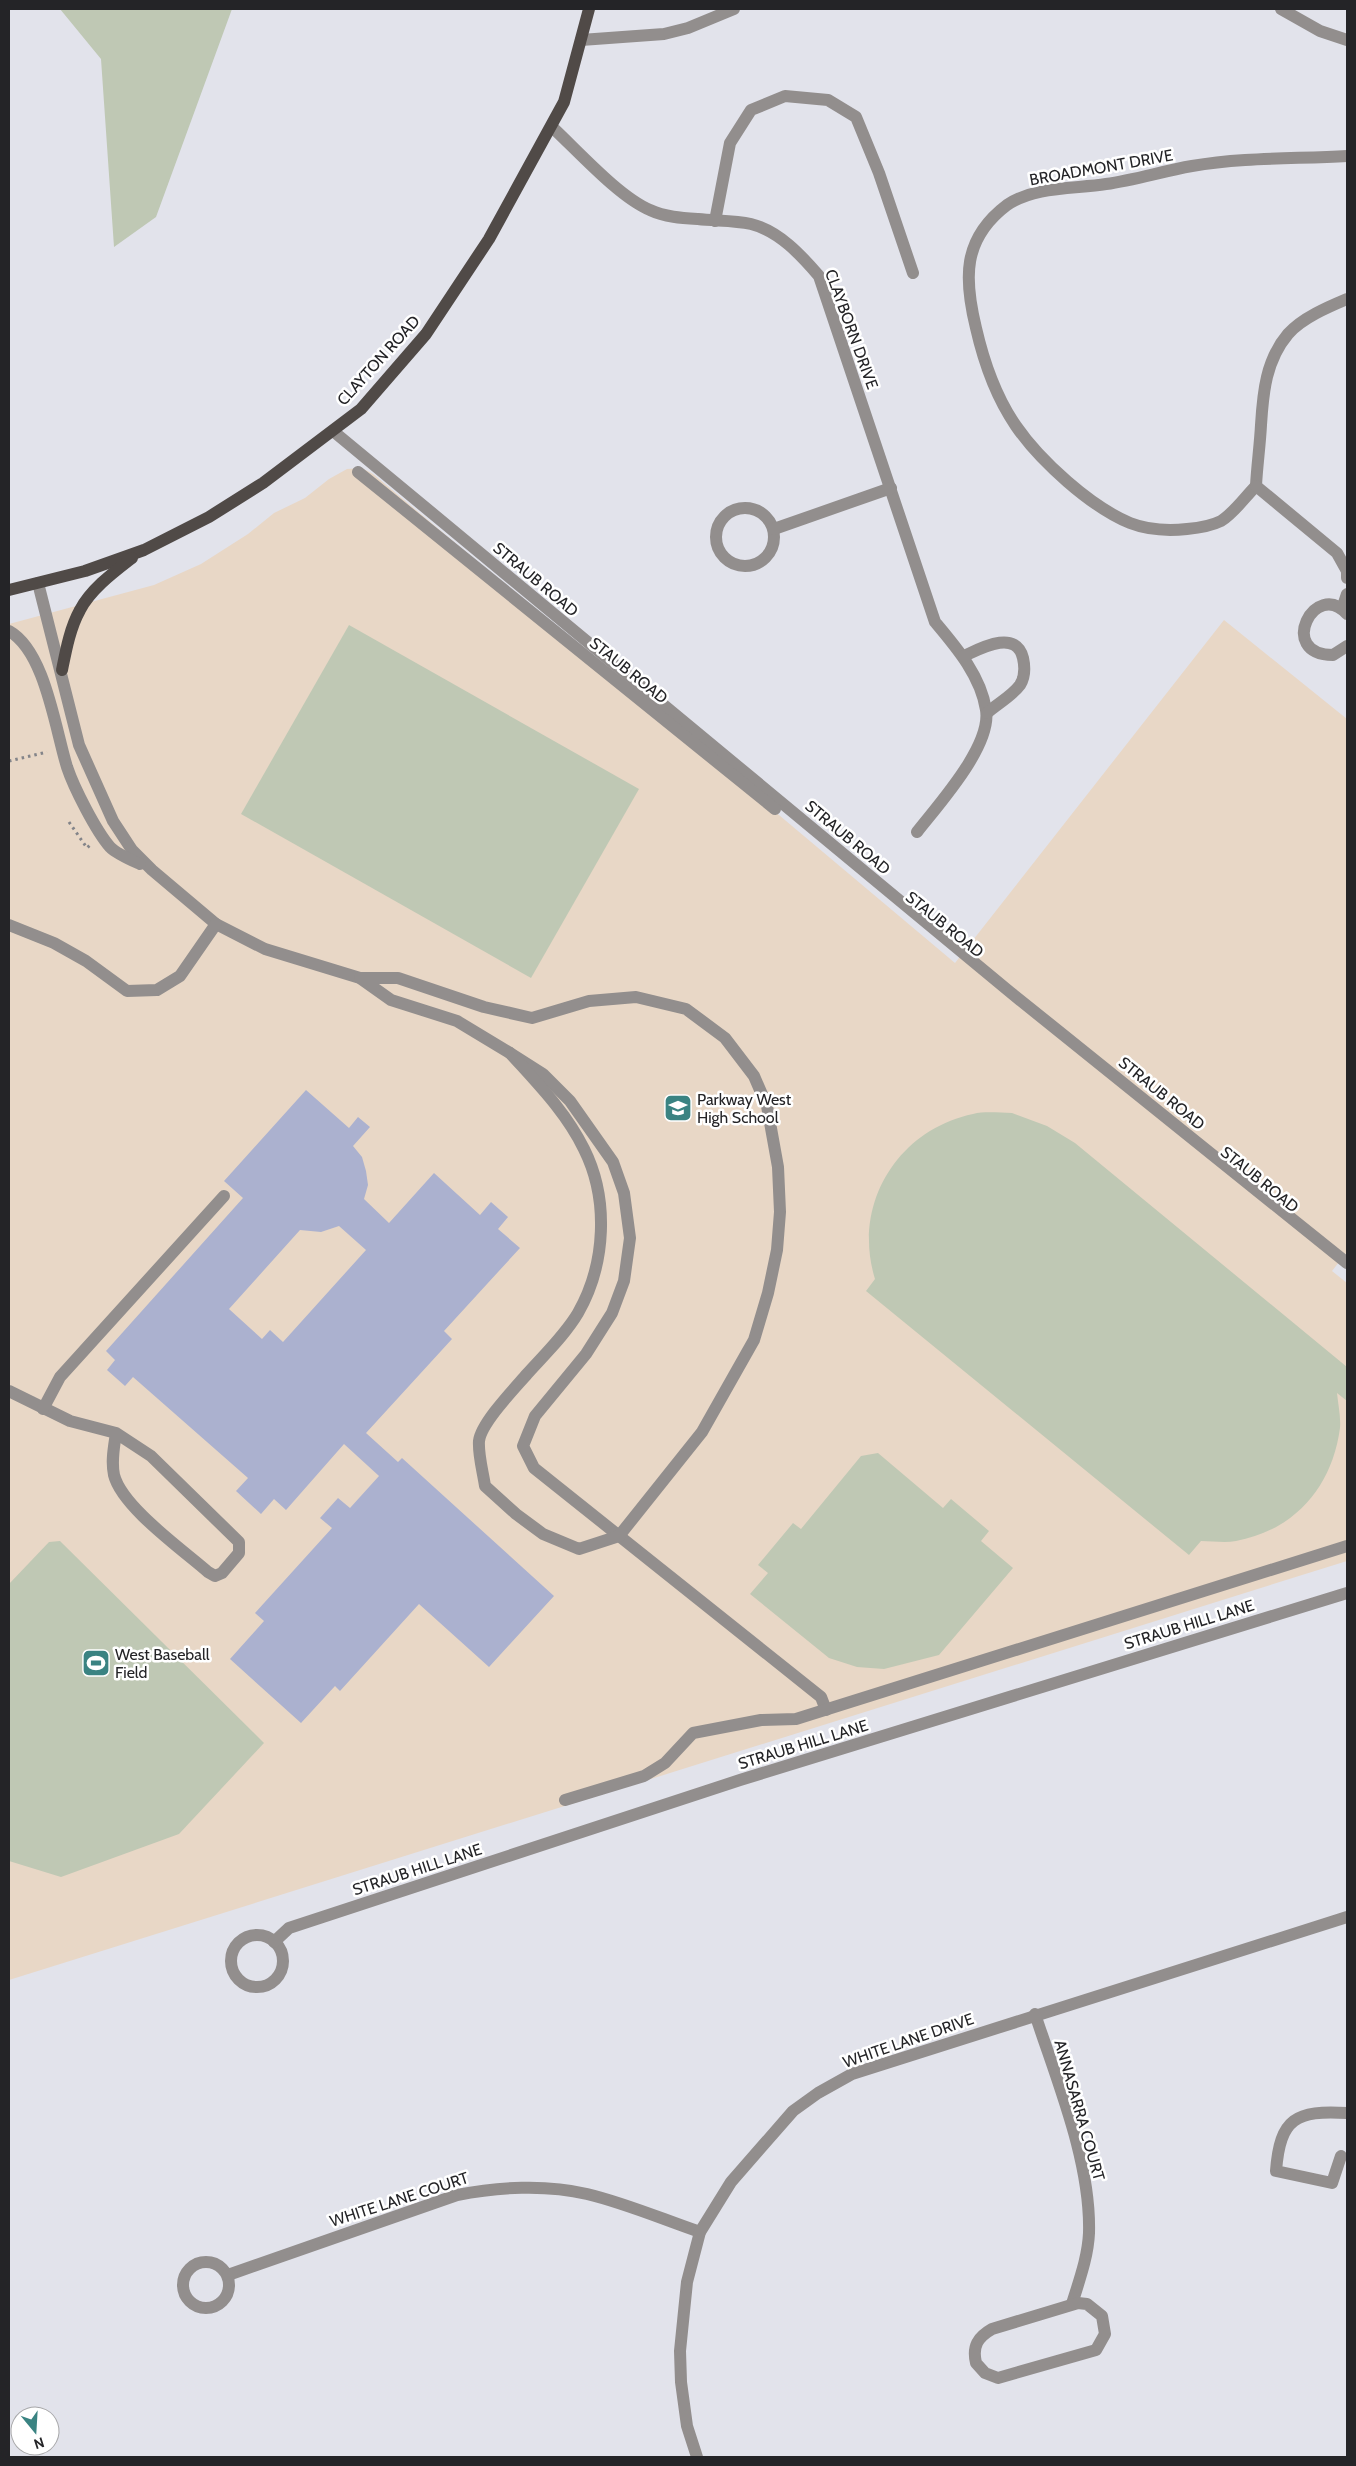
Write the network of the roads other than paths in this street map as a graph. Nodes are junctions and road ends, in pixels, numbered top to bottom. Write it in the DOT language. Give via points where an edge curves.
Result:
graph roads {
  1 [pos="589,9"];
  2 [pos="734,9"];
  3 [pos="1281,9"];
  4 [pos="581,40"];
  5 [pos="1347,40"];
  6 [pos="552,127"];
  7 [pos="1347,156"];
  8 [pos="715,221"];
  9 [pos="913,273"];
  10 [pos="1347,299"];
  11 [pos="333,431"];
  12 [pos="358,472"];
  13 [pos="1256,486"];
  14 [pos="891,488"];
  15 [pos="774,529"];
  16 [pos="141,550"];
  17 [pos="1347,578"];
  18 [pos="38,583"];
  19 [pos="9,590"];
  20 [pos="1347,594"];
  21 [pos="1345,612"];
  22 [pos="9,631"];
  23 [pos="1347,646"];
  24 [pos="964,656"];
  25 [pos="62,670"];
  26 [pos="987,713"];
  27 [pos="917,832"];
  28 [pos="152,870"];
  29 [pos="216,924"];
  30 [pos="9,925"];
  31 [pos="360,978"];
  32 [pos="510,1053"];
  33 [pos="224,1196"];
  34 [pos="1347,1263"];
  35 [pos="1347,1270"];
  36 [pos="9,1391"];
  37 [pos="43,1409"];
  38 [pos="116,1433"];
  39 [pos="619,1536"];
  40 [pos="1347,1546"];
  41 [pos="1347,1593"];
  42 [pos="826,1710"];
  43 [pos="565,1800"];
  44 [pos="1347,1917"];
  45 [pos="274,1942"];
  46 [pos="1035,2014"];
  47 [pos="1347,2113"];
  48 [pos="1340,2156"];
  49 [pos="700,2232"];
  50 [pos="228,2275"];
  51 [pos="1072,2304"];
  52 [pos="697,2457"];
  1 -- 4 [label="main road, CLAYTON ROAD"];
  2 -- 4 [label="street" via="664,34"];
  3 -- 5 [label="street" via="1320,31"];
  4 -- 6 [label="main road, CLAYTON ROAD" via="564,102"];
  6 -- 8 [label="street, CLAYBORN DRIVE" via="633,202 670,216"];
  6 -- 11 [label="main road, CLAYTON ROAD" via="485,247 426,334 361,409"];
  7 -- 13 [label="street, BROADMONT DRIVE" via="1242,160 1192,166 1114,183 1031,194 1008,205 976,238 967,287 981,350 993,384 1016,426 1039,454 1079,490 1131,523 1151,529 1181,530 1221,520"];
  8 -- 9 [label="street" via="730,143 751,110 785,96 828,100 856,117"];
  8 -- 14 [label="street, CLAYBORN DRIVE" via="751,224 772,233 804,257 819,276"];
  10 -- 13 [label="street" via="1309,318 1288,333 1276,353 1265,379 1261,400"];
  11 -- 16 [label="main road, CLAYTON ROAD" via="263,483"];
  11 -- 34 [label="street, STRAUB ROAD" via="1010,992"];
  12 -- 35 [label="street, STAUB ROAD"];
  13 -- 17 [label="street" via="1337,553 1347,571"];
  14 -- 15 [label="street"];
  14 -- 24 [label="street, CLAYBORN DRIVE" via="935,622"];
  15 -- 15 [label="street" via="762,513 743,508 722,519 717,531 718,545 722,554 735,564 756,564 767,557 772,548"];
  16 -- 18 [label="main road, CLAYTON ROAD" via="85,571"];
  16 -- 25 [label="main road" via="107,578 80,609"];
  18 -- 19 [label="main road, CLAYTON ROAD"];
  18 -- 25 [label="street"];
  20 -- 21 [label="street"];
  21 -- 23 [label="street" via="1326,605 1310,612 1305,619 1304,636 1316,652 1324,655"];
  22 -- 28 [label="street" via="20,637 36,659 68,769 92,819 111,848"];
  24 -- 26 [label="street, CLAYBORN DRIVE" via="978,683"];
  24 -- 26 [label="street" via="1004,642 1015,645 1022,654 1024,674 1020,684"];
  25 -- 28 [label="street" via="79,745 113,821 132,850"];
  26 -- 27 [label="street, CLAYBORN DRIVE" via="982,736 966,770"];
  28 -- 29 [label="street"];
  29 -- 30 [label="street" via="180,976 157,990 127,991 86,961 54,943"];
  29 -- 31 [label="street" via="265,948"];
  31 -- 32 [label="street" via="391,1000 457,1021"];
  31 -- 39 [label="street" via="398,978 484,1007 532,1018 589,1001 636,997 686,1009 725,1038 754,1076 766,1106 778,1166 780,1212 777,1250 768,1293 754,1340 702,1432"];
  32 -- 39 [label="street" via="544,1074 570,1101 613,1162 624,1193 630,1238 628,1265 612,1313 586,1354 535,1416 523,1446 534,1468"];
  32 -- 39 [label="street" via="559,1109 585,1150 595,1178 601,1212 601,1247 592,1282 578,1313 495,1412 479,1440 485,1486 543,1534 579,1549"];
  33 -- 37 [label="street" via="60,1377"];
  36 -- 37 [label="street"];
  37 -- 38 [label="street" via="70,1422"];
  38 -- 38 [label="street" via="151,1456 239,1542 239,1553 222,1573 215,1576 208,1572 145,1518 126,1497 115,1476 112,1456"];
  39 -- 42 [label="street" via="821,1697"];
  40 -- 42 [label="street"];
  41 -- 45 [label="street, STRAUB HILL LANE" via="731,1783 289,1928"];
  42 -- 43 [label="street" via="796,1718 761,1720 693,1733 665,1763 644,1776"];
  44 -- 46 [label="street, WHITE LANE DRIVE"];
  45 -- 45 [label="street" via="259,1935 237,1945 232,1968 242,1982 258,1986 274,1980 280,1973 282,1957"];
  46 -- 49 [label="street, WHITE LANE DRIVE" via="852,2074 818,2093 793,2111 731,2182"];
  46 -- 51 [label="street, ANNASARRA COURT" via="1079,2153 1089,2201 1089,2235"];
  47 -- 48 [label="street" via="1300,2116 1286,2127 1278,2147 1276,2171 1332,2183"];
  49 -- 50 [label="street, WHITE LANE COURT" via="586,2193 489,2188 457,2194"];
  49 -- 52 [label="street, WHITE LANE DRIVE" via="688,2282 680,2352 687,2426"];
  51 -- 51 [label="street" via="982,2335 975,2346 976,2363 998,2378 1096,2350 1105,2334 1102,2316 1087,2304"];
}
